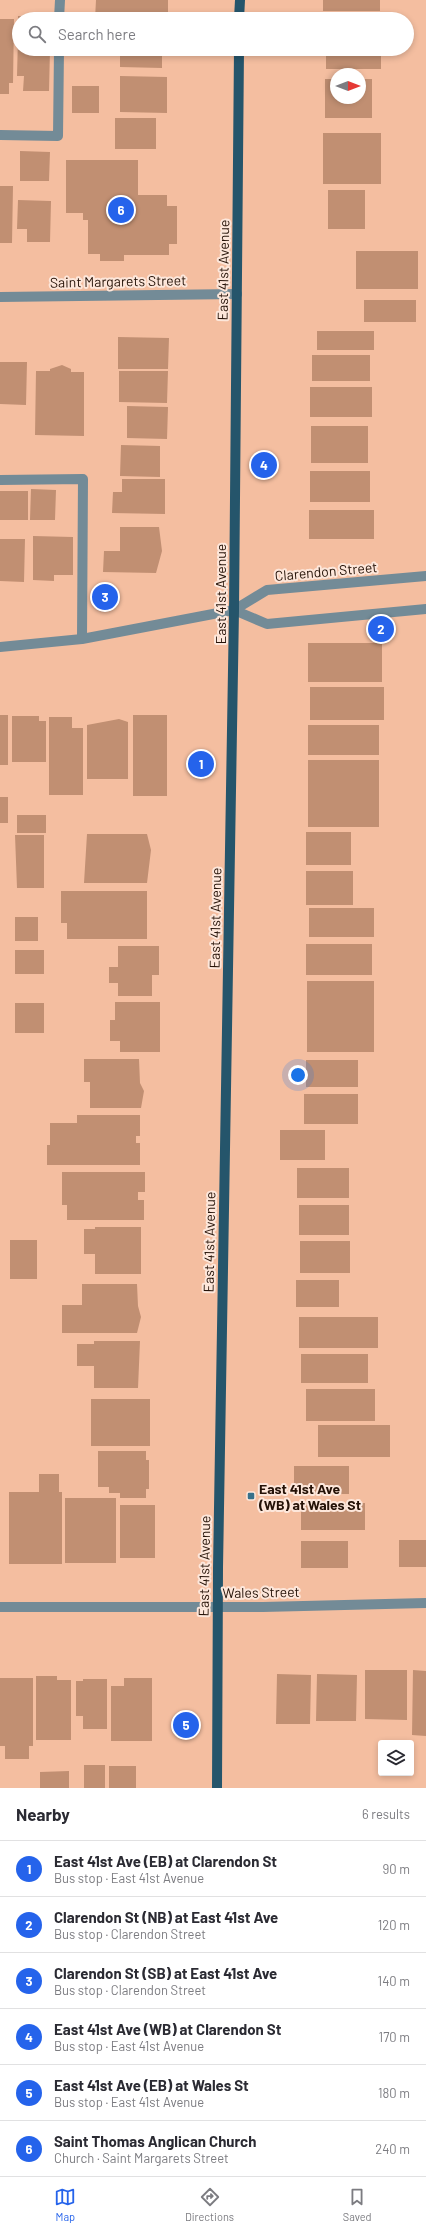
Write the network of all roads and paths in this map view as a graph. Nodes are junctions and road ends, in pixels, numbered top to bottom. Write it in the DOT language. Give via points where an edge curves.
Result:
graph roads {
  1 [pos="60,0"];
  2 [pos="240,0"];
  3 [pos="60,12"];
  4 [pos="239,12"];
  5 [pos="59,56"];
  6 [pos="239,56"];
  7 [pos="0,136"];
  8 [pos="237,294"];
  9 [pos="0,297"];
  10 [pos="0,480"];
  11 [pos="426,576"];
  12 [pos="426,609"];
  13 [pos="234,610"];
  14 [pos="82,639"];
  15 [pos="0,647"];
  16 [pos="426,1603"];
  17 [pos="0,1607"];
  18 [pos="217,1607"];
  19 [pos="217,1788"];
  1 -- 3 [label="street"];
  2 -- 4 [label="main road"];
  5 -- 7 [label="street" via="58,136"];
  6 -- 8 [label="main road, East 41st Avenue"];
  8 -- 9 [label="street, Saint Margarets Street"];
  8 -- 13 [label="main road, East 41st Avenue"];
  10 -- 14 [label="street" via="83,479"];
  11 -- 13 [label="street, Clarendon Street" via="267,590"];
  12 -- 13 [label="street" via="267,624"];
  13 -- 14 [label="street, Clarendon Street"];
  13 -- 18 [label="main road, East 41st Avenue"];
  14 -- 15 [label="street, Clarendon Street"];
  16 -- 18 [label="street, Wales Street"];
  17 -- 18 [label="street, Wales Street"];
  18 -- 19 [label="main road, East 41st Avenue"];
}
